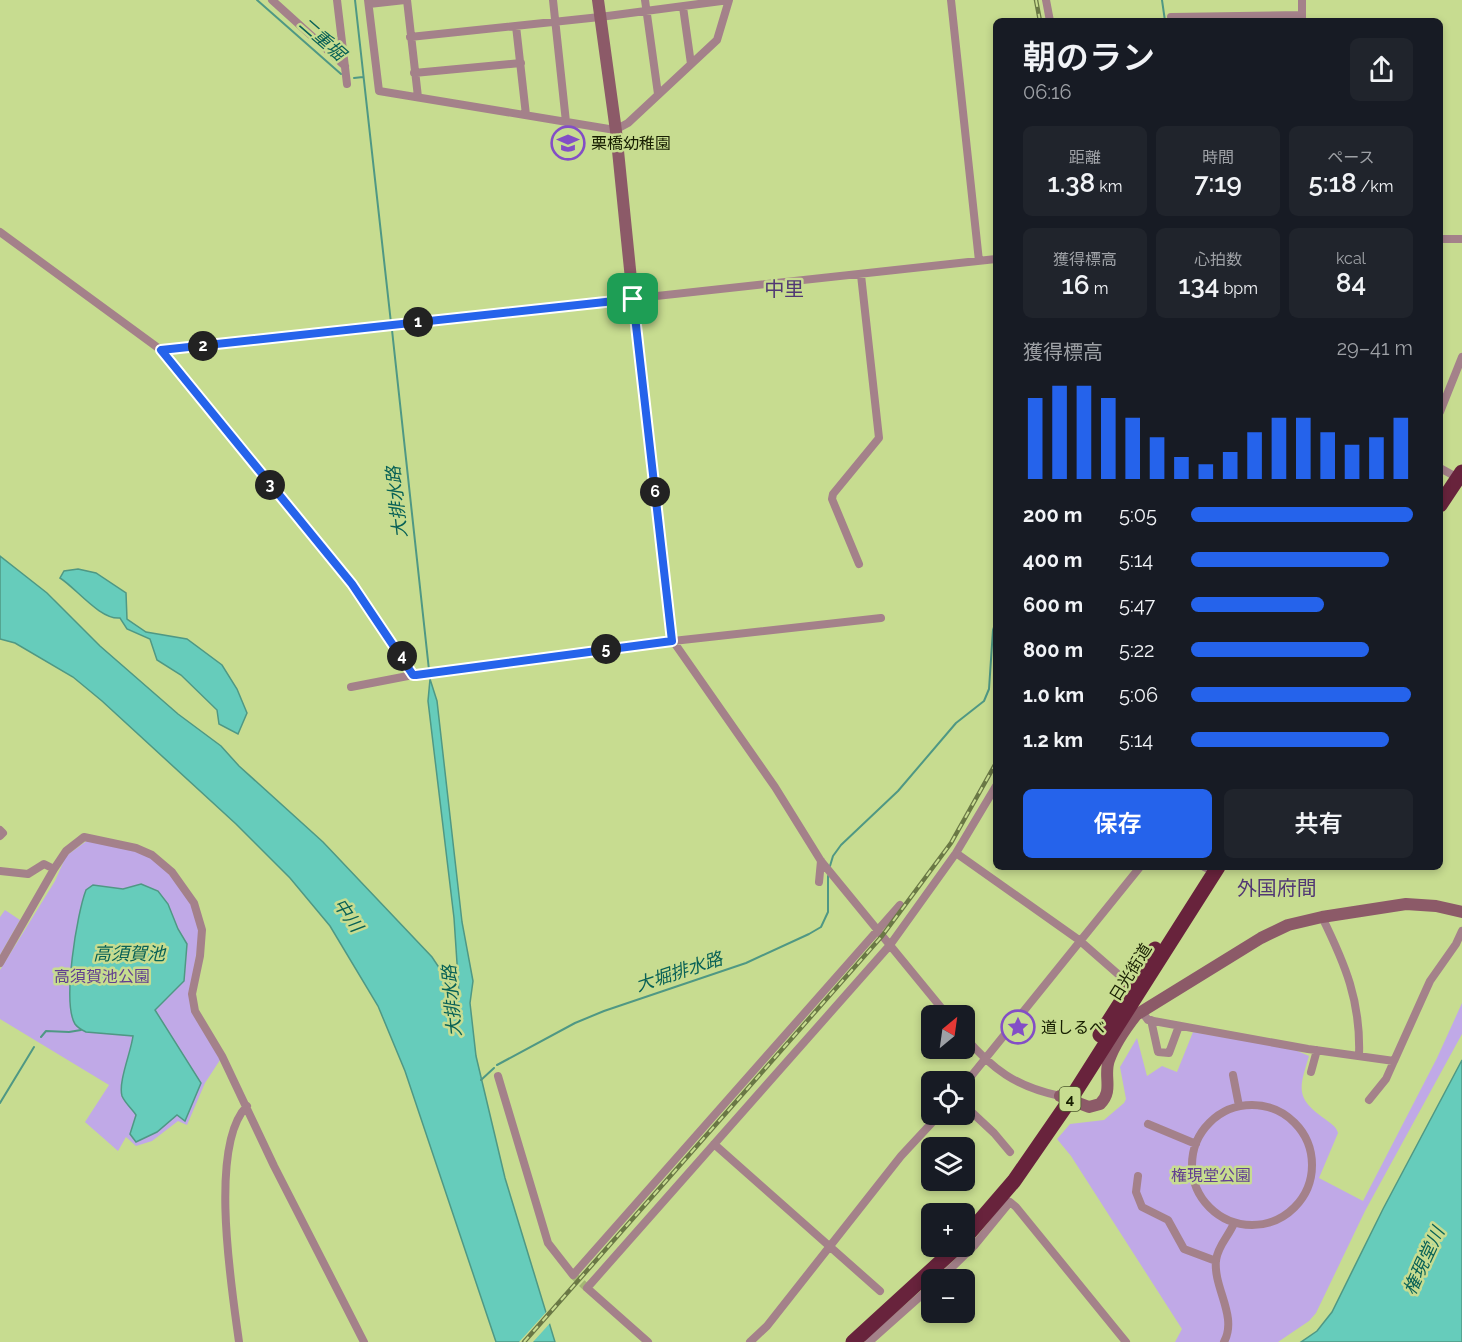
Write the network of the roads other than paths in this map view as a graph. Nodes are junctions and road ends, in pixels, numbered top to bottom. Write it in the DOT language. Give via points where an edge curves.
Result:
graph roads {
  1 [pos="272,0"];
  2 [pos="338,0"];
  3 [pos="406,0"];
  4 [pos="553,0"];
  5 [pos="598,0"];
  6 [pos="645,0"];
  7 [pos="951,0"];
  8 [pos="1046,0"];
  9 [pos="1302,0"];
  10 [pos="368,2"];
  11 [pos="683,7"];
  12 [pos="646,10"];
  13 [pos="1171,16"];
  14 [pos="600,17"];
  15 [pos="1049,18"];
  16 [pos="1302,18"];
  17 [pos="555,22"];
  18 [pos="516,26"];
  19 [pos="410,38"];
  20 [pos="521,63"];
  21 [pos="691,64"];
  22 [pos="345,66"];
  23 [pos="414,74"];
  24 [pos="347,84"];
  25 [pos="658,94"];
  26 [pos="418,97"];
  27 [pos="526,115"];
  28 [pos="566,122"];
  29 [pos="615,130"];
  30 [pos="0,232"];
  31 [pos="1443,239"];
  32 [pos="1462,239"];
  33 [pos="993,259"];
  34 [pos="979,261"];
  35 [pos="861,275"];
  36 [pos="633,299"];
  37 [pos="161,350"];
  38 [pos="1462,357"];
  39 [pos="1443,404"];
  40 [pos="1443,469"];
  41 [pos="1459,477"];
  42 [pos="1443,489"];
  43 [pos="1443,501"];
  44 [pos="1443,511"];
  45 [pos="858,564"];
  46 [pos="881,618"];
  47 [pos="672,641"];
  48 [pos="416,674"];
  49 [pos="351,687"];
  50 [pos="993,791"];
  51 [pos="0,830"];
  52 [pos="0,836"];
  53 [pos="956,854"];
  54 [pos="822,861"];
  55 [pos="54,869"];
  56 [pos="1138,870"];
  57 [pos="1207,870"];
  58 [pos="0,872"];
  59 [pos="819,882"];
  60 [pos="900,905"];
  61 [pos="1462,912"];
  62 [pos="1322,916"];
  63 [pos="878,930"];
  64 [pos="1462,931"];
  65 [pos="1080,940"];
  66 [pos="890,945"];
  67 [pos="0,963"];
  68 [pos="1127,982"];
  69 [pos="1144,994"];
  70 [pos="1155,1004"];
  71 [pos="939,1005"];
  72 [pos="1147,1016"];
  73 [pos="1179,1026"];
  74 [pos="975,1049"];
  75 [pos="1317,1050"];
  76 [pos="1359,1056"];
  77 [pos="984,1059"];
  78 [pos="1394,1060"];
  79 [pos="975,1071"];
  80 [pos="1311,1072"];
  81 [pos="1233,1075"];
  82 [pos="498,1076"];
  83 [pos="1064,1098"];
  84 [pos="1369,1100"];
  85 [pos="247,1106"];
  86 [pos="1239,1107"];
  87 [pos="975,1115"];
  88 [pos="1149,1124"];
  89 [pos="930,1125"];
  90 [pos="714,1144"];
  91 [pos="1196,1144"];
  92 [pos="1010,1152"];
  93 [pos="1138,1176"];
  94 [pos="975,1212"];
  95 [pos="1234,1223"];
  96 [pos="975,1226"];
  97 [pos="828,1246"];
  98 [pos="932,1257"];
  99 [pos="946,1257"];
  100 [pos="1216,1260"];
  101 [pos="950,1269"];
  102 [pos="880,1291"];
  103 [pos="921,1296"];
  104 [pos="239,1342"];
  105 [pos="364,1342"];
  106 [pos="648,1342"];
  107 [pos="750,1342"];
  108 [pos="843,1342"];
  109 [pos="853,1342"];
  110 [pos="868,1342"];
  111 [pos="1126,1342"];
  112 [pos="1224,1342"];
  1 -- 22 [label="street"];
  2 -- 22 [label="street"];
  3 -- 10 [label="street"];
  3 -- 19 [label="street"];
  4 -- 17 [label="street"];
  5 -- 14 [label="street"];
  6 -- 12 [label="street"];
  7 -- 34 [label="street"];
  8 -- 15 [label="street"];
  9 -- 16 [label="street"];
  10 -- 26 [label="street" via="379,91"];
  11 -- 12 [label="street"];
  11 -- 21 [label="street"];
  11 -- 21 [label="street" via="729,0 717,40"];
  12 -- 14 [label="street"];
  12 -- 25 [label="street"];
  13 -- 16 [label="street"];
  14 -- 17 [label="street"];
  14 -- 29 [label="street"];
  17 -- 18 [label="street"];
  17 -- 28 [label="street"];
  18 -- 19 [label="street"];
  18 -- 20 [label="street"];
  19 -- 23 [label="street"];
  20 -- 23 [label="street"];
  20 -- 27 [label="street"];
  21 -- 25 [label="street"];
  22 -- 24 [label="street"];
  23 -- 26 [label="street"];
  25 -- 29 [label="street"];
  26 -- 27 [label="street"];
  27 -- 28 [label="street"];
  28 -- 29 [label="street"];
  29 -- 36 [label="street"];
  30 -- 37 [label="street"];
  31 -- 32 [label="street"];
  33 -- 34 [label="street"];
  34 -- 35 [label="street"];
  35 -- 36 [label="street"];
  35 -- 45 [label="street" via="879,438 832,499"];
  36 -- 37 [label="street"];
  36 -- 47 [label="street"];
  37 -- 48 [label="street" via="346,577"];
  38 -- 39 [label="street"];
  40 -- 41 [label="street"];
  41 -- 42 [label="street"];
  41 -- 43 [label="highway"];
  41 -- 44 [label="highway"];
  46 -- 47 [label="street"];
  47 -- 48 [label="street"];
  47 -- 54 [label="street"];
  48 -- 49 [label="street"];
  50 -- 53 [label="street"];
  51 -- 52 [label="street"];
  53 -- 65 [label="street"];
  53 -- 66 [label="street"];
  54 -- 59 [label="street"];
  54 -- 63 [label="street"];
  55 -- 58 [label="street" via="44,864 28,874"];
  55 -- 67 [label="street"];
  55 -- 85 [label="street" via="66,851 84,837 144,851 164,864 184,886 199,912 202,930 192,994 195,1011"];
  56 -- 65 [label="street"];
  57 -- 83 [label="highway, 日光街道 / 4"];
  60 -- 63 [label="street"];
  61 -- 62 [label="street" via="1406,904"];
  62 -- 70 [label="street" via="1273,931"];
  62 -- 76 [label="street" via="1341,955 1357,1004"];
  63 -- 66 [label="street"];
  63 -- 82 [label="street" via="573,1275 548,1243"];
  64 -- 78 [label="street" via="1430,981"];
  65 -- 68 [label="street"];
  65 -- 77 [label="street"];
  66 -- 71 [label="street"];
  66 -- 90 [label="street"];
  69 -- 70 [label="street"];
  70 -- 72 [label="street"];
  72 -- 73 [label="street"];
  72 -- 73 [label="street" via="1158,1052 1169,1053"];
  72 -- 83 [label="street" via="1136,1015 1124,1029 1108,1061 1108,1092 1104,1100 1094,1107"];
  73 -- 75 [label="street"];
  74 -- 77 [label="street"];
  75 -- 76 [label="street"];
  75 -- 80 [label="street"];
  76 -- 78 [label="street"];
  77 -- 79 [label="street"];
  77 -- 83 [label="street" via="1017,1082"];
  78 -- 84 [label="street" via="1386,1079"];
  81 -- 86 [label="street"];
  83 -- 94 [label="highway, 日光街道 / 4"];
  83 -- 96 [label="highway, 日光街道 / 4" via="1014,1180"];
  85 -- 104 [label="street" via="236,1121 227,1163 228,1262"];
  85 -- 105 [label="street"];
  86 -- 91 [label="street" via="1213,1119"];
  86 -- 95 [label="street" via="1266,1106 1289,1118 1307,1140 1313,1169 1304,1196 1284,1217 1263,1225"];
  87 -- 92 [label="street"];
  88 -- 91 [label="street"];
  89 -- 97 [label="street"];
  90 -- 97 [label="street"];
  90 -- 106 [label="street" via="587,1288"];
  91 -- 95 [label="street" via="1192,1169 1199,1192 1215,1212"];
  93 -- 100 [label="street" via="1137,1198 1142,1207 1168,1220 1184,1249"];
  95 -- 100 [label="street"];
  97 -- 102 [label="street"];
  97 -- 107 [label="street" via="767,1326"];
  98 -- 108 [label="highway"];
  99 -- 109 [label="highway"];
  100 -- 112 [label="street" via="1216,1276 1226,1306 1228,1334"];
  101 -- 111 [label="street" via="1010,1202"];
  103 -- 110 [label="street"];
}
